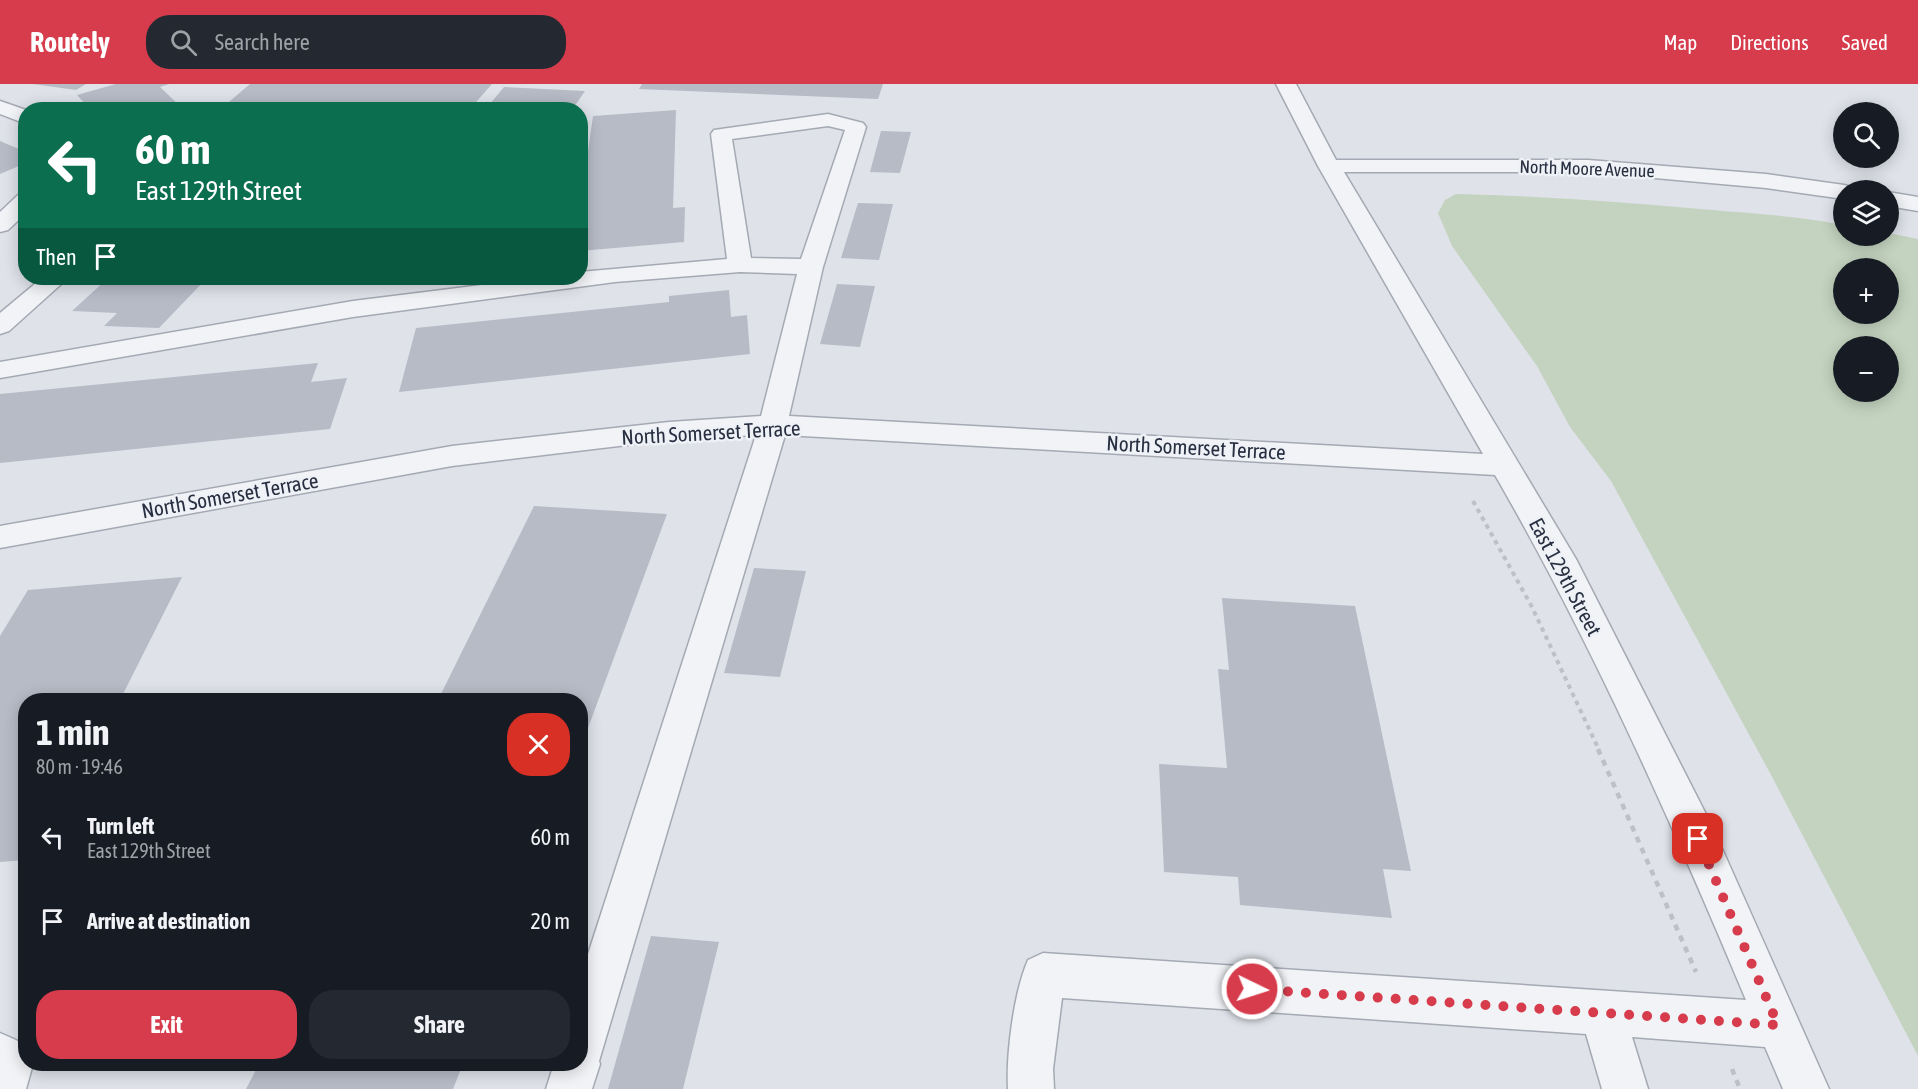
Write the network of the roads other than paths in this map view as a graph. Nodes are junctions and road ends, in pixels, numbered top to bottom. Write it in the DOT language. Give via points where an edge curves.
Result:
graph roads {
  1 [pos="1286,84"];
  2 [pos="0,107"];
  3 [pos="18,115"];
  4 [pos="1329,166"];
  5 [pos="1833,190"];
  6 [pos="1899,201"];
  7 [pos="1918,204"];
  8 [pos="18,208"];
  9 [pos="0,225"];
  10 [pos="740,265"];
  11 [pos="811,267"];
  12 [pos="588,279"];
  13 [pos="48,285"];
  14 [pos="538,285"];
  15 [pos="0,326"];
  16 [pos="0,370"];
  17 [pos="774,425"];
  18 [pos="1502,465"];
  19 [pos="0,537"];
  20 [pos="1602,1013"];
  21 [pos="588,1025"];
  22 [pos="1778,1025"];
  23 [pos="0,1056"];
  24 [pos="575,1071"];
  25 [pos="3,1089"];
  26 [pos="569,1089"];
  27 [pos="1031,1089"];
  28 [pos="1624,1089"];
  29 [pos="1806,1089"];
  1 -- 4 [label="street, East 129th Street"];
  2 -- 3 [label="street"];
  4 -- 5 [label="street, North Moore Avenue" via="1588,165"];
  4 -- 18 [label="street, East 129th Street"];
  6 -- 7 [label="street"];
  8 -- 9 [label="street"];
  10 -- 11 [label="street"];
  10 -- 11 [label="street" via="721,134 828,120 856,127"];
  10 -- 12 [label="street"];
  11 -- 17 [label="street"];
  13 -- 15 [label="street"];
  14 -- 16 [label="street" via="353,309"];
  17 -- 18 [label="street, North Somerset Terrace"];
  17 -- 19 [label="street, North Somerset Terrace" via="669,431 452,456"];
  17 -- 21 [label="street"];
  18 -- 22 [label="street, East 129th Street" via="1560,559 1698,839"];
  20 -- 22 [label="street"];
  20 -- 27 [label="street" via="1043,975 1030,1069"];
  20 -- 28 [label="street"];
  22 -- 29 [label="street, East 129th Street"];
  23 -- 25 [label="street" via="11,1065"];
  24 -- 26 [label="street"];
}
